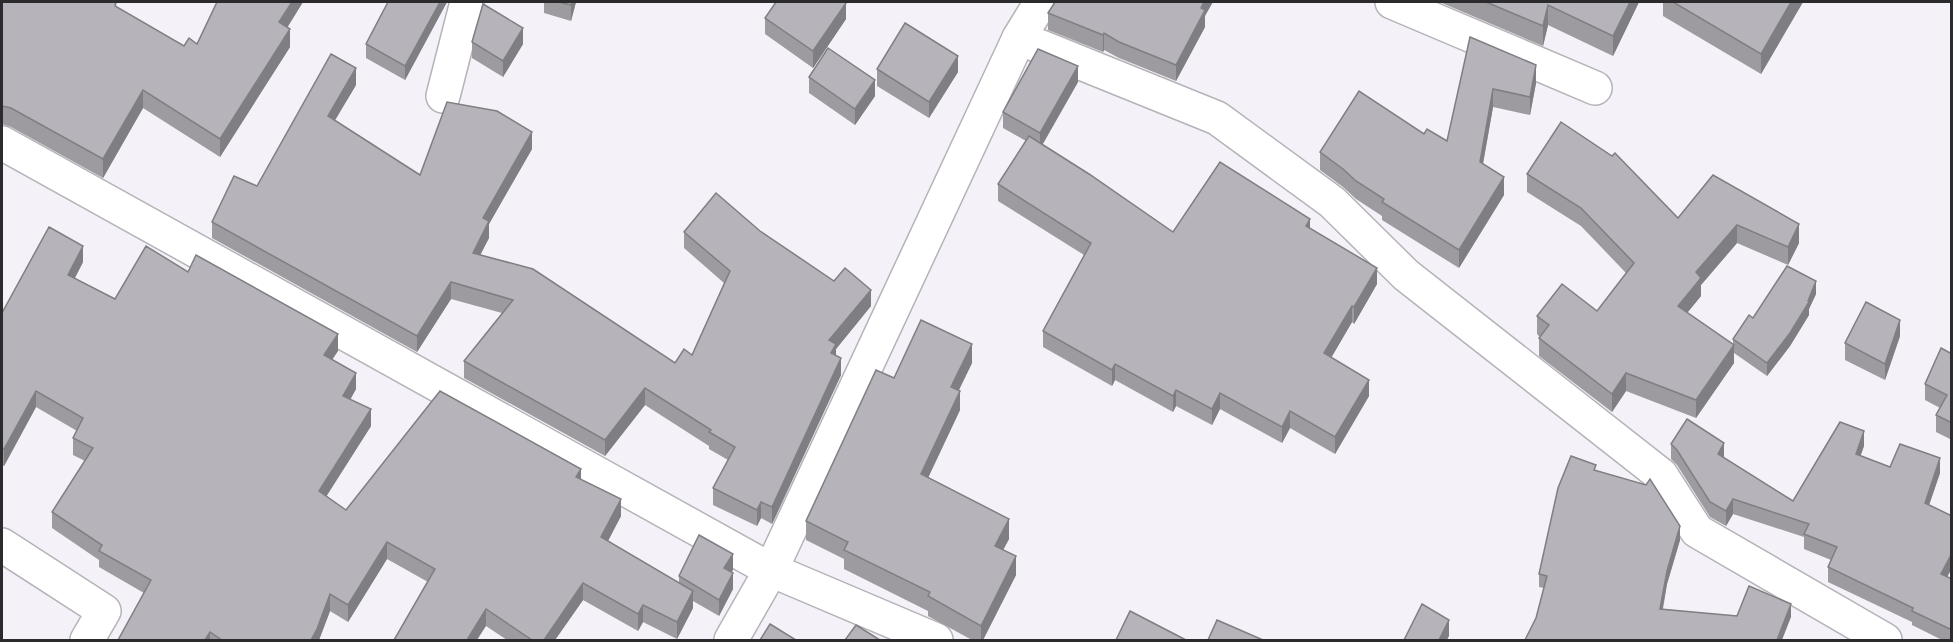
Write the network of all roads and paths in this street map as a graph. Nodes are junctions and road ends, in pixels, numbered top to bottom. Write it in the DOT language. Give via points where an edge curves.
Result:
graph roads {
  1 [pos="467,2"];
  2 [pos="1041,2"];
  3 [pos="1392,2"];
  4 [pos="1019,38"];
  5 [pos="1595,88"];
  6 [pos="443,96"];
  7 [pos="3,149"];
  8 [pos="2,545"];
  9 [pos="771,570"];
  10 [pos="87,640"];
  11 [pos="731,640"];
  12 [pos="936,640"];
  13 [pos="1885,640"];
  1 -- 6 [label="street"];
  2 -- 4 [label="street"];
  3 -- 5 [label="street"];
  4 -- 9 [label="street"];
  4 -- 13 [label="street" via="1216,118 1332,202 1406,275 1661,475 1697,531"];
  7 -- 9 [label="street"];
  8 -- 10 [label="street" via="104,611"];
  9 -- 11 [label="street"];
  9 -- 12 [label="street"];
}
